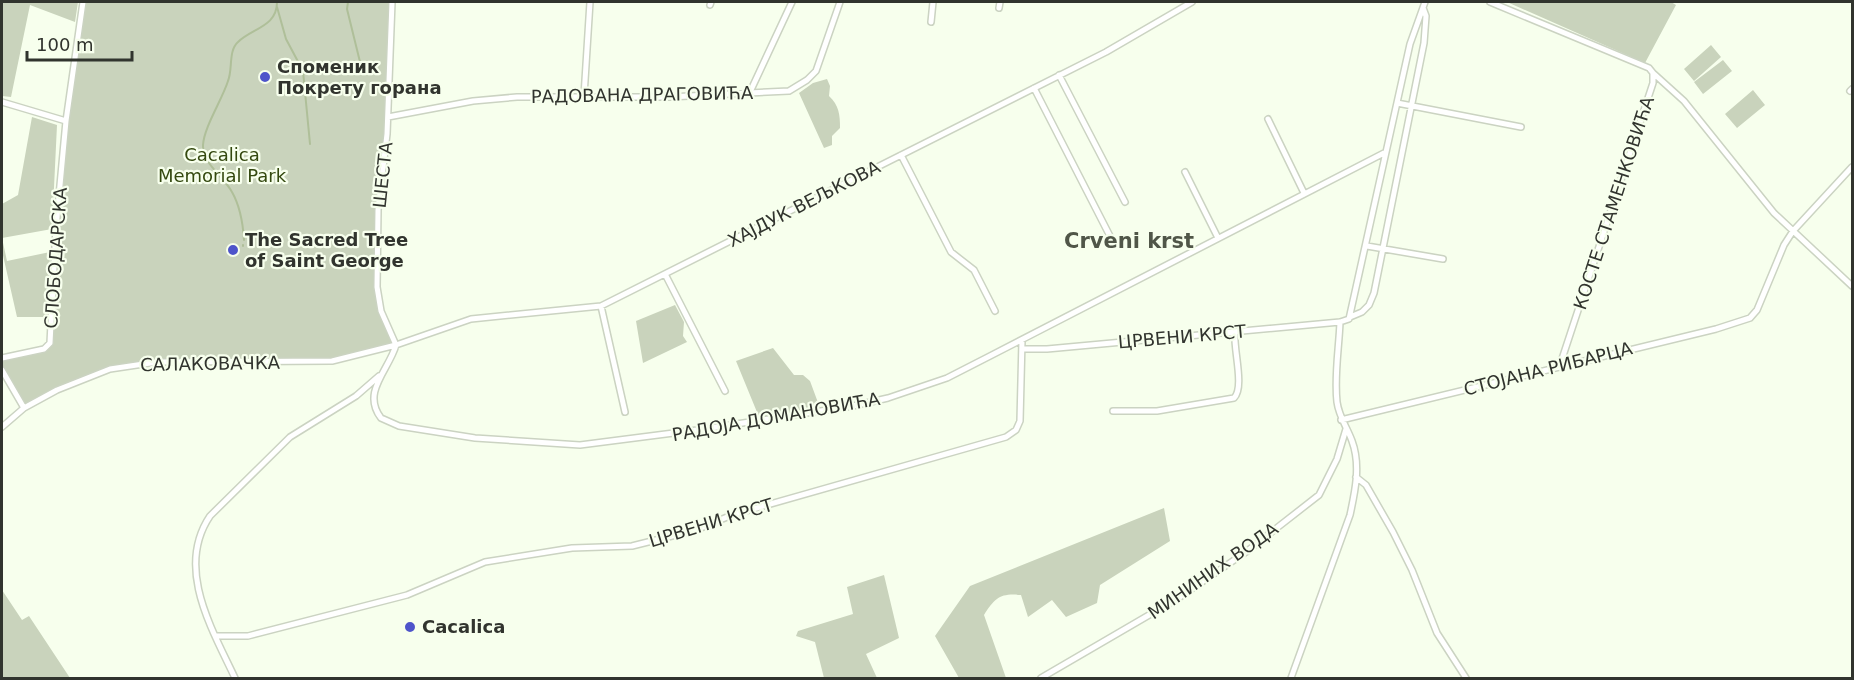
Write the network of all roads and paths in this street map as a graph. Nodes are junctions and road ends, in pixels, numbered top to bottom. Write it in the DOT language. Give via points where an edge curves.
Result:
graph roads {
  1 [pos="83,2"];
  2 [pos="392,2"];
  3 [pos="590,2"];
  4 [pos="792,2"];
  5 [pos="840,2"];
  6 [pos="933,2"];
  7 [pos="1192,2"];
  8 [pos="1425,2"];
  9 [pos="1490,2"];
  10 [pos="1184,4"];
  11 [pos="1422,8"];
  12 [pos="931,22"];
  13 [pos="1653,73"];
  14 [pos="1059,75"];
  15 [pos="1034,88"];
  16 [pos="750,92"];
  17 [pos="584,96"];
  18 [pos="2,102"];
  19 [pos="1397,103"];
  20 [pos="1411,106"];
  21 [pos="388,117"];
  22 [pos="1268,119"];
  23 [pos="66,121"];
  24 [pos="1521,128"];
  25 [pos="1384,153"];
  26 [pos="901,155"];
  27 [pos="1852,167"];
  28 [pos="1185,172"];
  29 [pos="1304,193"];
  30 [pos="1125,202"];
  31 [pos="1793,231"];
  32 [pos="1218,238"];
  33 [pos="1113,242"];
  34 [pos="1367,246"];
  35 [pos="1384,249"];
  36 [pos="1443,259"];
  37 [pos="665,274"];
  38 [pos="1852,286"];
  39 [pos="600,306"];
  40 [pos="995,311"];
  41 [pos="1350,317"];
  42 [pos="1340,322"];
  43 [pos="1235,332"];
  44 [pos="1022,340"];
  45 [pos="396,345"];
  46 [pos="1023,349"];
  47 [pos="2,358"];
  48 [pos="1560,365"];
  49 [pos="2,370"];
  50 [pos="379,376"];
  51 [pos="725,391"];
  52 [pos="24,408"];
  53 [pos="1113,411"];
  54 [pos="625,412"];
  55 [pos="1341,420"];
  56 [pos="2,427"];
  57 [pos="1346,429"];
  58 [pos="1356,477"];
  59 [pos="216,636"];
  60 [pos="235,678"];
  61 [pos="1041,678"];
  62 [pos="1291,678"];
  63 [pos="1466,678"];
  1 -- 23 [label="street, СЛОБОДАРСКА"];
  2 -- 21 [label="street, ШЕСТА"];
  3 -- 17 [label="street"];
  4 -- 16 [label="street"];
  5 -- 16 [label="street, РАДОВАНА ДРАГОВИЋА" via="812,77 789,90"];
  6 -- 12 [label="street"];
  7 -- 10 [label="street, ХАЈДУК ВЕЉКОВА"];
  8 -- 11 [label="street"];
  9 -- 13 [label="street, КОСТЕ СТАМЕНКОВИЋА"];
  10 -- 14 [label="street, ХАЈДУК ВЕЉКОВА" via="1148,29"];
  11 -- 19 [label="street" via="1414,26"];
  11 -- 20 [label="street" via="1426,23"];
  13 -- 31 [label="street" via="1684,102 1773,213"];
  13 -- 48 [label="street, КОСТЕ СТАМЕНКОВИЋА" via="1653,84"];
  14 -- 15 [label="street, ХАЈДУК ВЕЉКОВА"];
  14 -- 30 [label="street"];
  15 -- 26 [label="street, ХАЈДУК ВЕЉКОВА"];
  15 -- 33 [label="street"];
  16 -- 17 [label="street, РАДОВАНА ДРАГОВИЋА" via="669,97"];
  17 -- 21 [label="street, РАДОВАНА ДРАГОВИЋА" via="473,101"];
  18 -- 23 [label="street"];
  19 -- 20 [label="street"];
  19 -- 25 [label="street"];
  20 -- 24 [label="street"];
  20 -- 35 [label="street"];
  21 -- 45 [label="street, ШЕСТА" via="378,210 377,287 381,311"];
  22 -- 29 [label="street"];
  23 -- 47 [label="street, СЛОБОДАРСКА" via="50,343 44,349"];
  25 -- 29 [label="street, РАДОЈА ДОМАНОВИЋА"];
  25 -- 34 [label="street"];
  26 -- 37 [label="street, ХАЈДУК ВЕЉКОВА"];
  26 -- 40 [label="street" via="951,252 974,270"];
  27 -- 31 [label="street"];
  28 -- 32 [label="street"];
  29 -- 32 [label="street, РАДОЈА ДОМАНОВИЋА"];
  31 -- 38 [label="street"];
  31 -- 48 [label="street, СТОЈАНА РИБАРЦА" via="1754,315 1716,329"];
  32 -- 44 [label="street, РАДОЈА ДОМАНОВИЋА"];
  34 -- 35 [label="street"];
  34 -- 41 [label="street"];
  35 -- 36 [label="street"];
  35 -- 41 [label="street" via="1369,305"];
  37 -- 39 [label="street, ХАЈДУК ВЕЉКОВА"];
  37 -- 51 [label="street"];
  39 -- 45 [label="street, ХАЈДУК ВЕЉКОВА" via="471,319"];
  39 -- 54 [label="street"];
  41 -- 42 [label="street"];
  42 -- 43 [label="street, ЦРВЕНИ КРСТ"];
  42 -- 55 [label="street" via="1336,385"];
  43 -- 46 [label="street, ЦРВЕНИ КРСТ"];
  43 -- 53 [label="street" via="1233,345 1240,387 1234,398 1157,411"];
  44 -- 46 [label="street, ЦРВЕНИ КРСТ"];
  44 -- 50 [label="street, РАДОЈА ДОМАНОВИЋА" via="947,378 853,406 580,445 476,438 392,424 381,418 375,408 373,397"];
  45 -- 50 [label="street, РАДОЈА ДОМАНОВИЋА"];
  45 -- 52 [label="street, САЛАКОВАЧКА" via="332,361 133,365 87,376"];
  46 -- 59 [label="street, ЦРВЕНИ КРСТ" via="1019,366 1020,421 1006,437 732,515 652,542 572,548 485,562 397,597 248,636"];
  48 -- 55 [label="street, СТОЈАНА РИБАРЦА"];
  49 -- 52 [label="street"];
  50 -- 59 [label="street" via="356,396 290,437 202,528 195,550 195,574"];
  52 -- 56 [label="street, САЛАКОВАЧКА"];
  55 -- 57 [label="street"];
  57 -- 58 [label="street" via="1352,441"];
  57 -- 61 [label="street, МИНИНИХ ВОДА" via="1337,459 1319,495 1180,597"];
  58 -- 62 [label="street" via="1350,515"];
  58 -- 63 [label="street" via="1366,485 1393,532 1437,633"];
  59 -- 60 [label="street"];
}
